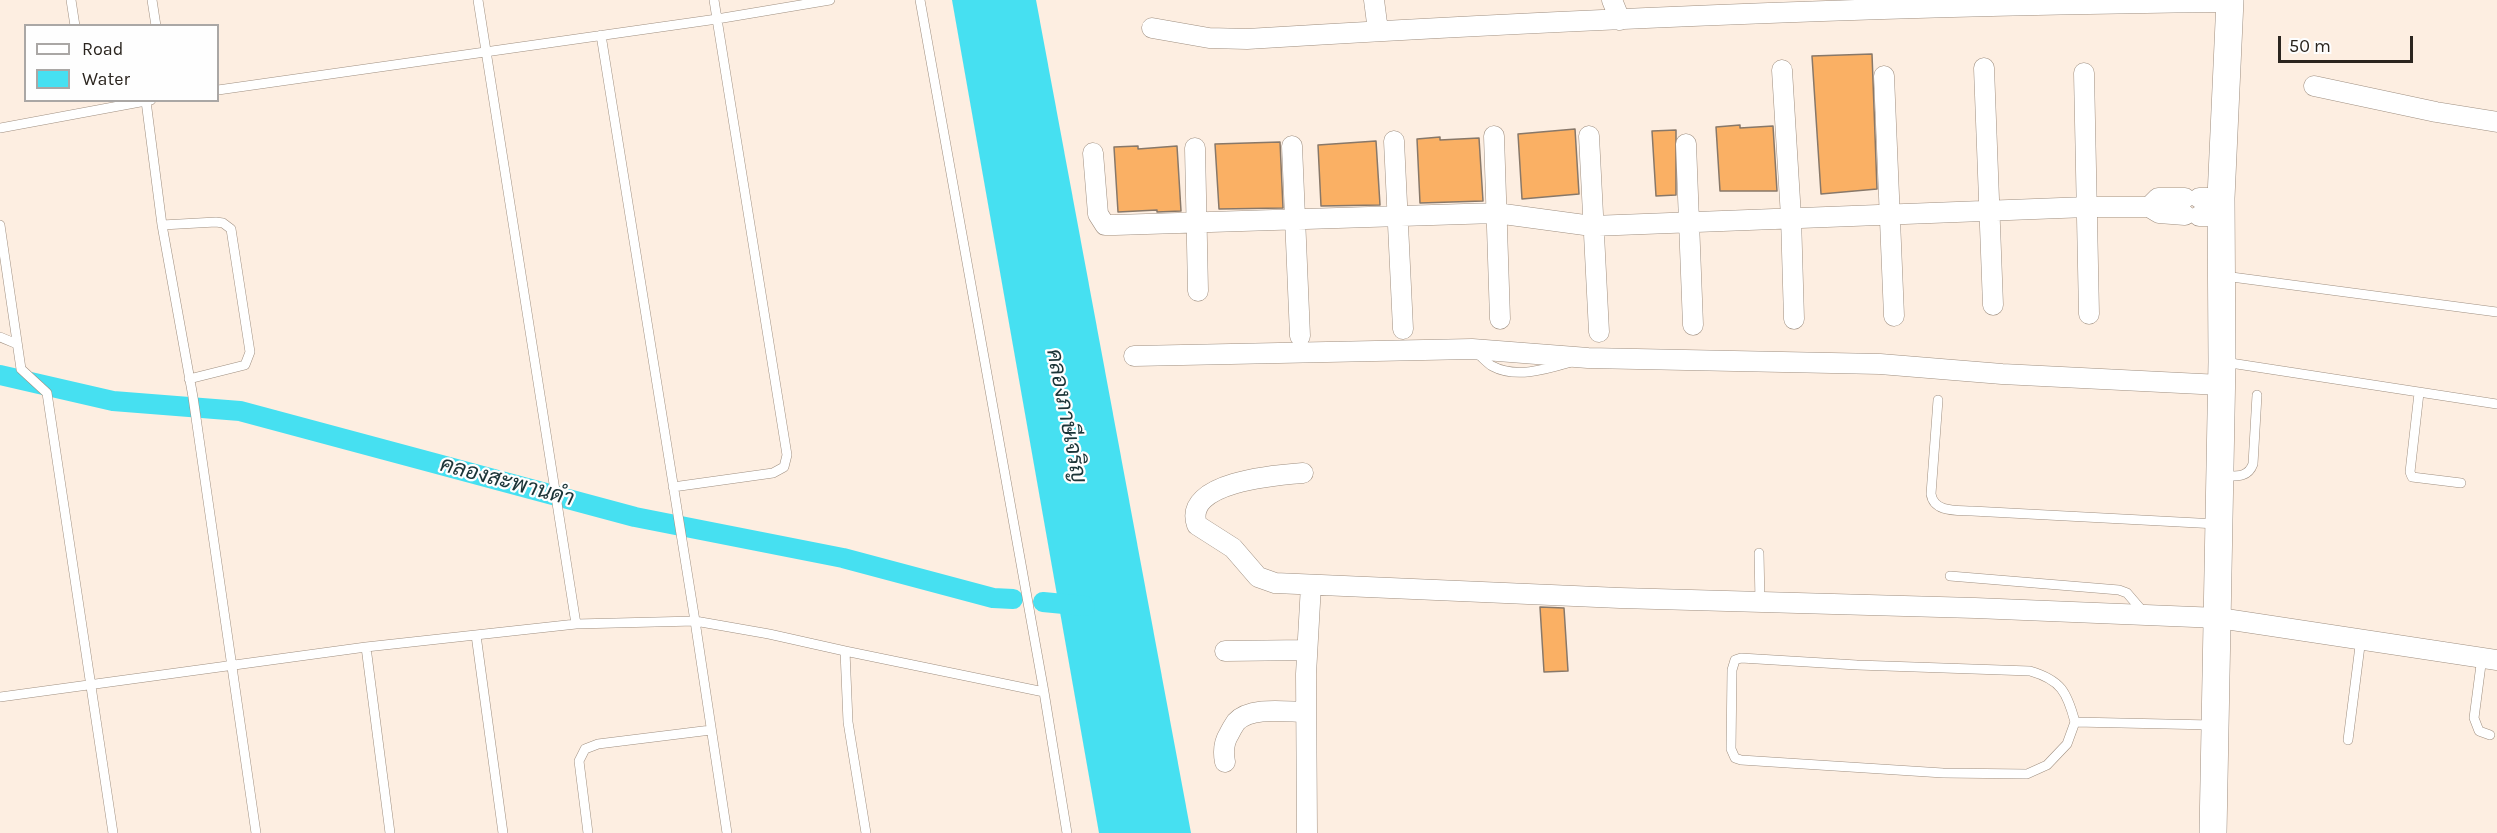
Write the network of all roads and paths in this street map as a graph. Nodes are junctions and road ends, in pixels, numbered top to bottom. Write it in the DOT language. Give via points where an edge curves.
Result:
graph roads {
  1 [pos="71,0"];
  2 [pos="152,0"];
  3 [pos="478,0"];
  4 [pos="714,0"];
  5 [pos="830,0"];
  6 [pos="920,0"];
  7 [pos="1374,0"];
  8 [pos="1612,0"];
  9 [pos="2230,1"];
  10 [pos="717,19"];
  11 [pos="1620,20"];
  12 [pos="75,24"];
  13 [pos="156,24"];
  14 [pos="1152,28"];
  15 [pos="1378,31"];
  16 [pos="601,35"];
  17 [pos="486,50"];
  18 [pos="1984,69"];
  19 [pos="1782,70"];
  20 [pos="2084,74"];
  21 [pos="1884,76"];
  22 [pos="2314,86"];
  23 [pos="219,90"];
  24 [pos="86,102"];
  25 [pos="141,102"];
  26 [pos="146,102"];
  27 [pos="88,112"];
  28 [pos="2497,122"];
  29 [pos="0,128"];
  30 [pos="1588,135"];
  31 [pos="1494,136"];
  32 [pos="1394,141"];
  33 [pos="1686,144"];
  34 [pos="1292,146"];
  35 [pos="1195,148"];
  36 [pos="1093,153"];
  37 [pos="2087,207"];
  38 [pos="2202,207"];
  39 [pos="1988,212"];
  40 [pos="1496,213"];
  41 [pos="1889,215"];
  42 [pos="1396,217"];
  43 [pos="1791,218"];
  44 [pos="1296,220"];
  45 [pos="1690,222"];
  46 [pos="1197,223"];
  47 [pos="0,225"];
  48 [pos="162,225"];
  49 [pos="1592,226"];
  50 [pos="2222,276"];
  51 [pos="1198,291"];
  52 [pos="1993,305"];
  53 [pos="2497,312"];
  54 [pos="2089,314"];
  55 [pos="1894,316"];
  56 [pos="1500,319"];
  57 [pos="1794,319"];
  58 [pos="1693,325"];
  59 [pos="1403,329"];
  60 [pos="1599,332"];
  61 [pos="1300,336"];
  62 [pos="0,337"];
  63 [pos="17,344"];
  64 [pos="1134,356"];
  65 [pos="2222,374"];
  66 [pos="189,379"];
  67 [pos="2419,393"];
  68 [pos="2257,395"];
  69 [pos="1938,400"];
  70 [pos="2497,404"];
  71 [pos="1303,474"];
  72 [pos="2220,476"];
  73 [pos="2461,483"];
  74 [pos="673,487"];
  75 [pos="2220,524"];
  76 [pos="1759,553"];
  77 [pos="1950,576"];
  78 [pos="1311,585"];
  79 [pos="1760,602"];
  80 [pos="2147,616"];
  81 [pos="2218,618"];
  82 [pos="695,621"];
  83 [pos="576,624"];
  84 [pos="476,635"];
  85 [pos="2361,638"];
  86 [pos="366,647"];
  87 [pos="1307,650"];
  88 [pos="845,651"];
  89 [pos="1225,651"];
  90 [pos="2489,658"];
  91 [pos="233,664"];
  92 [pos="92,684"];
  93 [pos="1044,692"];
  94 [pos="0,697"];
  95 [pos="1306,712"];
  96 [pos="2074,723"];
  97 [pos="2214,726"];
  98 [pos="711,730"];
  99 [pos="2490,735"];
  100 [pos="2348,740"];
  101 [pos="1225,762"];
  102 [pos="113,833"];
  103 [pos="256,833"];
  104 [pos="390,833"];
  105 [pos="503,833"];
  106 [pos="588,833"];
  107 [pos="727,833"];
  108 [pos="866,833"];
  109 [pos="1067,833"];
  110 [pos="1307,833"];
  111 [pos="2213,833"];
  1 -- 12 [label="lane"];
  2 -- 13 [label="lane"];
  3 -- 17 [label="lane"];
  4 -- 10 [label="lane"];
  5 -- 10 [label="lane"];
  6 -- 93 [label="lane"];
  7 -- 15 [label="street"];
  8 -- 11 [label="street"];
  9 -- 11 [label="street"];
  9 -- 38 [label="street"];
  10 -- 16 [label="lane"];
  10 -- 74 [label="lane" via="787,455 784,467 772,473"];
  11 -- 15 [label="street"];
  14 -- 15 [label="street" via="1200,37 1247,39"];
  16 -- 17 [label="lane"];
  16 -- 74 [label="lane"];
  17 -- 23 [label="lane"];
  17 -- 83 [label="lane"];
  18 -- 39 [label="street"];
  19 -- 43 [label="street"];
  20 -- 37 [label="street"];
  21 -- 41 [label="street"];
  22 -- 28 [label="street"];
  24 -- 27 [label="lane"];
  25 -- 27 [label="lane"];
  26 -- 48 [label="lane"];
  27 -- 29 [label="lane"];
  30 -- 49 [label="street"];
  31 -- 40 [label="street"];
  32 -- 42 [label="street"];
  33 -- 45 [label="street"];
  34 -- 44 [label="street"];
  35 -- 46 [label="street"];
  36 -- 46 [label="street" via="1098,214 1106,225"];
  37 -- 38 [label="street" via="2149,207 2158,198"];
  37 -- 39 [label="street"];
  37 -- 54 [label="street"];
  38 -- 50 [label="street"];
  39 -- 41 [label="street"];
  39 -- 52 [label="street"];
  40 -- 42 [label="street"];
  40 -- 49 [label="street"];
  40 -- 56 [label="street"];
  41 -- 43 [label="street"];
  41 -- 55 [label="street"];
  42 -- 44 [label="street"];
  42 -- 59 [label="street"];
  43 -- 45 [label="street"];
  43 -- 57 [label="street"];
  44 -- 46 [label="street"];
  44 -- 61 [label="street"];
  45 -- 49 [label="street"];
  45 -- 58 [label="street"];
  46 -- 51 [label="street"];
  47 -- 63 [label="lane"];
  48 -- 66 [label="lane"];
  48 -- 66 [label="lane" via="216,222 231,230 250,352 248,361 245,366"];
  49 -- 60 [label="street"];
  50 -- 53 [label="lane"];
  50 -- 65 [label="street"];
  62 -- 63 [label="lane"];
  63 -- 92 [label="lane" via="21,369 47,393"];
  64 -- 65 [label="street" via="1472,349 1588,358 1881,364 2002,374"];
  65 -- 67 [label="lane"];
  65 -- 72 [label="street"];
  66 -- 91 [label="lane"];
  67 -- 70 [label="lane"];
  67 -- 73 [label="lane" via="2412,477"];
  68 -- 72 [label="lane" via="2250,471 2245,475"];
  69 -- 75 [label="lane" via="1931,494 1937,506"];
  71 -- 78 [label="street" via="1270,476 1226,487 1199,501 1194,518 1197,525 1233,548 1258,577 1275,583"];
  72 -- 75 [label="street"];
  74 -- 82 [label="lane"];
  75 -- 81 [label="street"];
  76 -- 79 [label="lane"];
  77 -- 80 [label="lane" via="2119,590 2127,593"];
  78 -- 79 [label="street"];
  78 -- 87 [label="street"];
  79 -- 80 [label="street"];
  80 -- 81 [label="street"];
  81 -- 85 [label="street"];
  81 -- 97 [label="street"];
  82 -- 83 [label="lane"];
  82 -- 88 [label="lane"];
  82 -- 98 [label="lane"];
  83 -- 84 [label="lane"];
  84 -- 86 [label="lane"];
  84 -- 105 [label="lane"];
  85 -- 90 [label="street"];
  85 -- 100 [label="lane"];
  86 -- 91 [label="lane"];
  86 -- 104 [label="lane"];
  87 -- 89 [label="street"];
  87 -- 95 [label="street"];
  88 -- 93 [label="lane"];
  88 -- 108 [label="lane" via="848,722"];
  90 -- 99 [label="lane" via="2475,718 2479,730"];
  91 -- 92 [label="lane"];
  91 -- 103 [label="lane"];
  92 -- 94 [label="lane"];
  92 -- 102 [label="lane"];
  93 -- 109 [label="lane"];
  95 -- 101 [label="street" via="1246,715 1236,722 1226,739"];
  95 -- 110 [label="street"];
  96 -- 96 [label="lane" via="2068,696 2047,676 2030,671 1741,658 1735,660 1732,670 1731,749 1735,758 1741,760 1943,773 2027,774 2047,765 2067,744"];
  96 -- 97 [label="lane"];
  97 -- 111 [label="street"];
  98 -- 106 [label="lane" via="598,744 585,749 579,761"];
  98 -- 107 [label="lane"];
}
